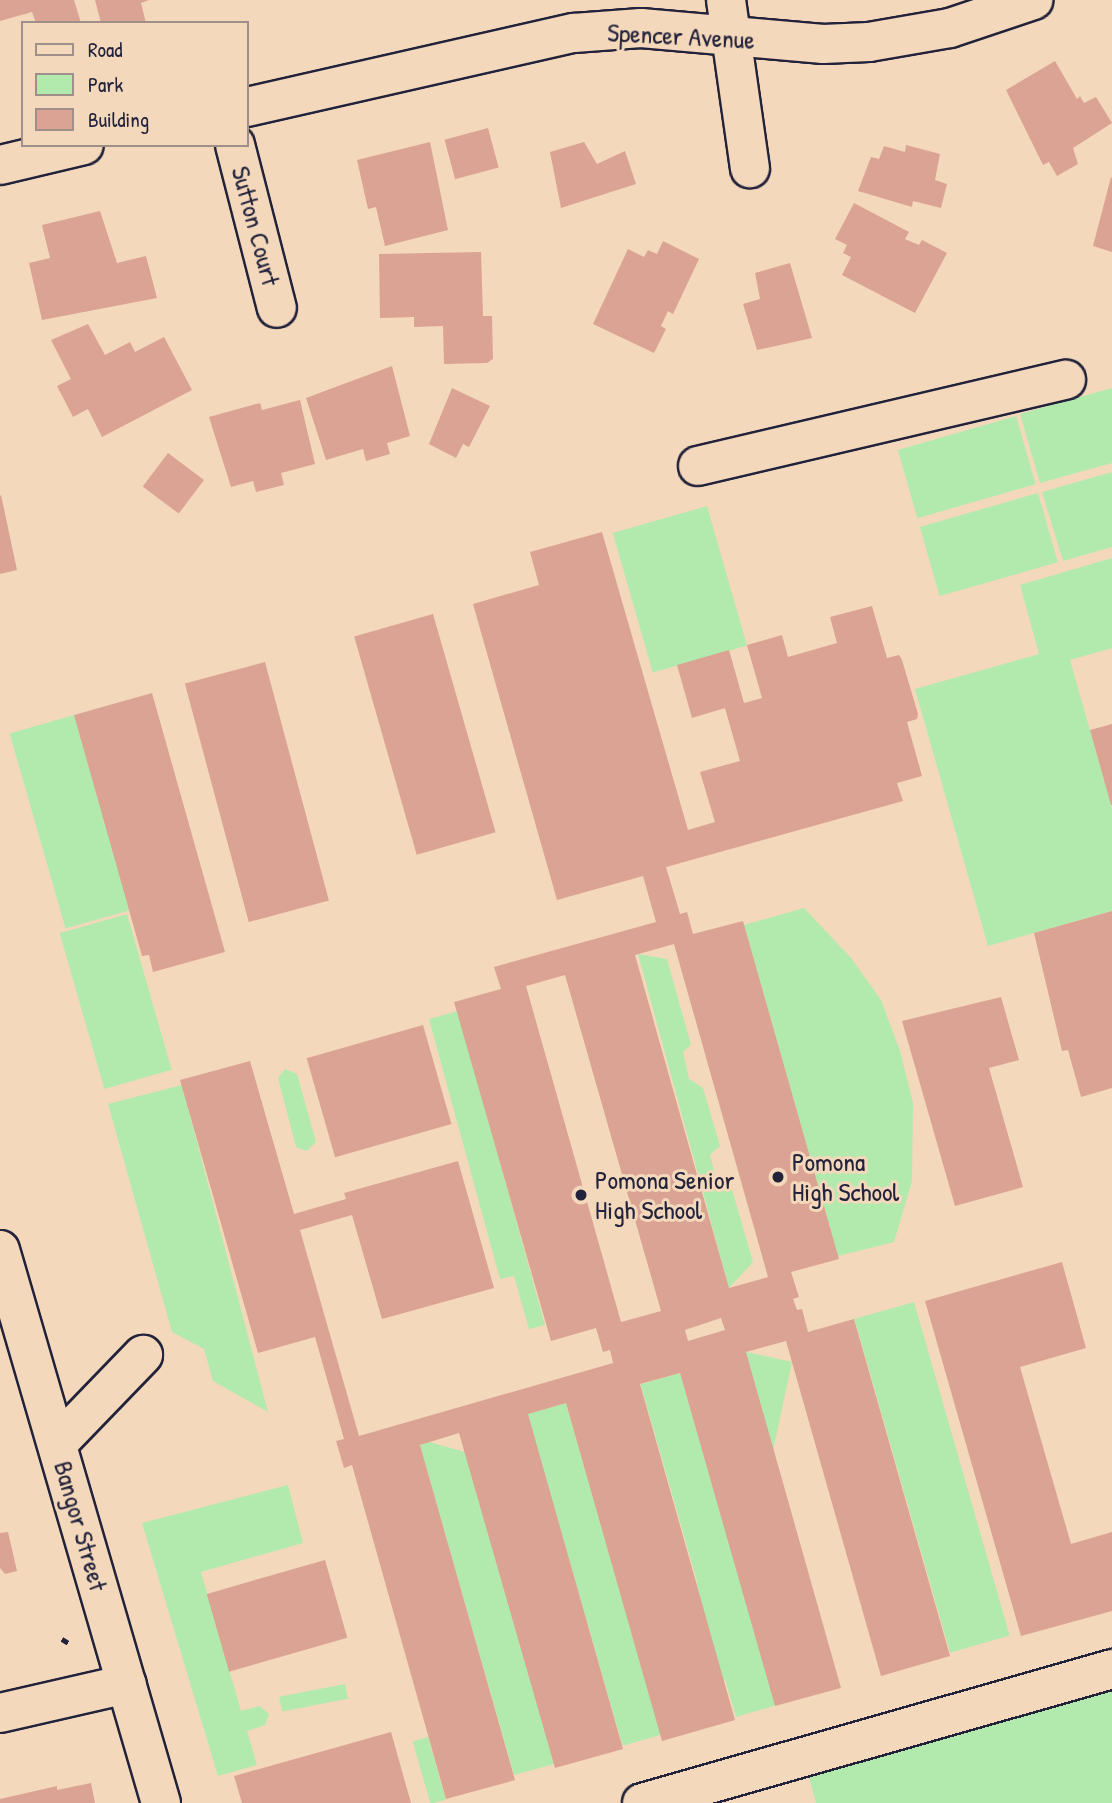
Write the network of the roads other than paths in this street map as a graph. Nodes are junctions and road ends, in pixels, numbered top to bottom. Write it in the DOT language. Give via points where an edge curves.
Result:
graph roads {
  1 [pos="726,0"];
  2 [pos="1033,0"];
  3 [pos="733,37"];
  4 [pos="248,107"];
  5 [pos="76,147"];
  6 [pos="236,147"];
  7 [pos="0,165"];
  8 [pos="751,167"];
  9 [pos="277,308"];
  10 [pos="1066,380"];
  11 [pos="698,466"];
  12 [pos="0,1250"];
  13 [pos="144,1355"];
  14 [pos="57,1444"];
  15 [pos="1112,1669"];
  16 [pos="127,1684"];
  17 [pos="0,1713"];
  18 [pos="161,1803"];
  19 [pos="642,1803"];
  1 -- 3 [label="street"];
  2 -- 3 [label="street, Spencer Avenue" via="908,38 823,44"];
  3 -- 4 [label="street, Spencer Avenue" via="641,28 574,33"];
  3 -- 8 [label="street"];
  5 -- 7 [label="street"];
  6 -- 9 [label="street, Sutton Court"];
  10 -- 11 [label="street"];
  12 -- 14 [label="street, Bangor Street"];
  13 -- 14 [label="street"];
  14 -- 16 [label="street, Bangor Street"];
  15 -- 19 [label="street"];
  16 -- 17 [label="street"];
  16 -- 18 [label="street, Bangor Street"];
}
